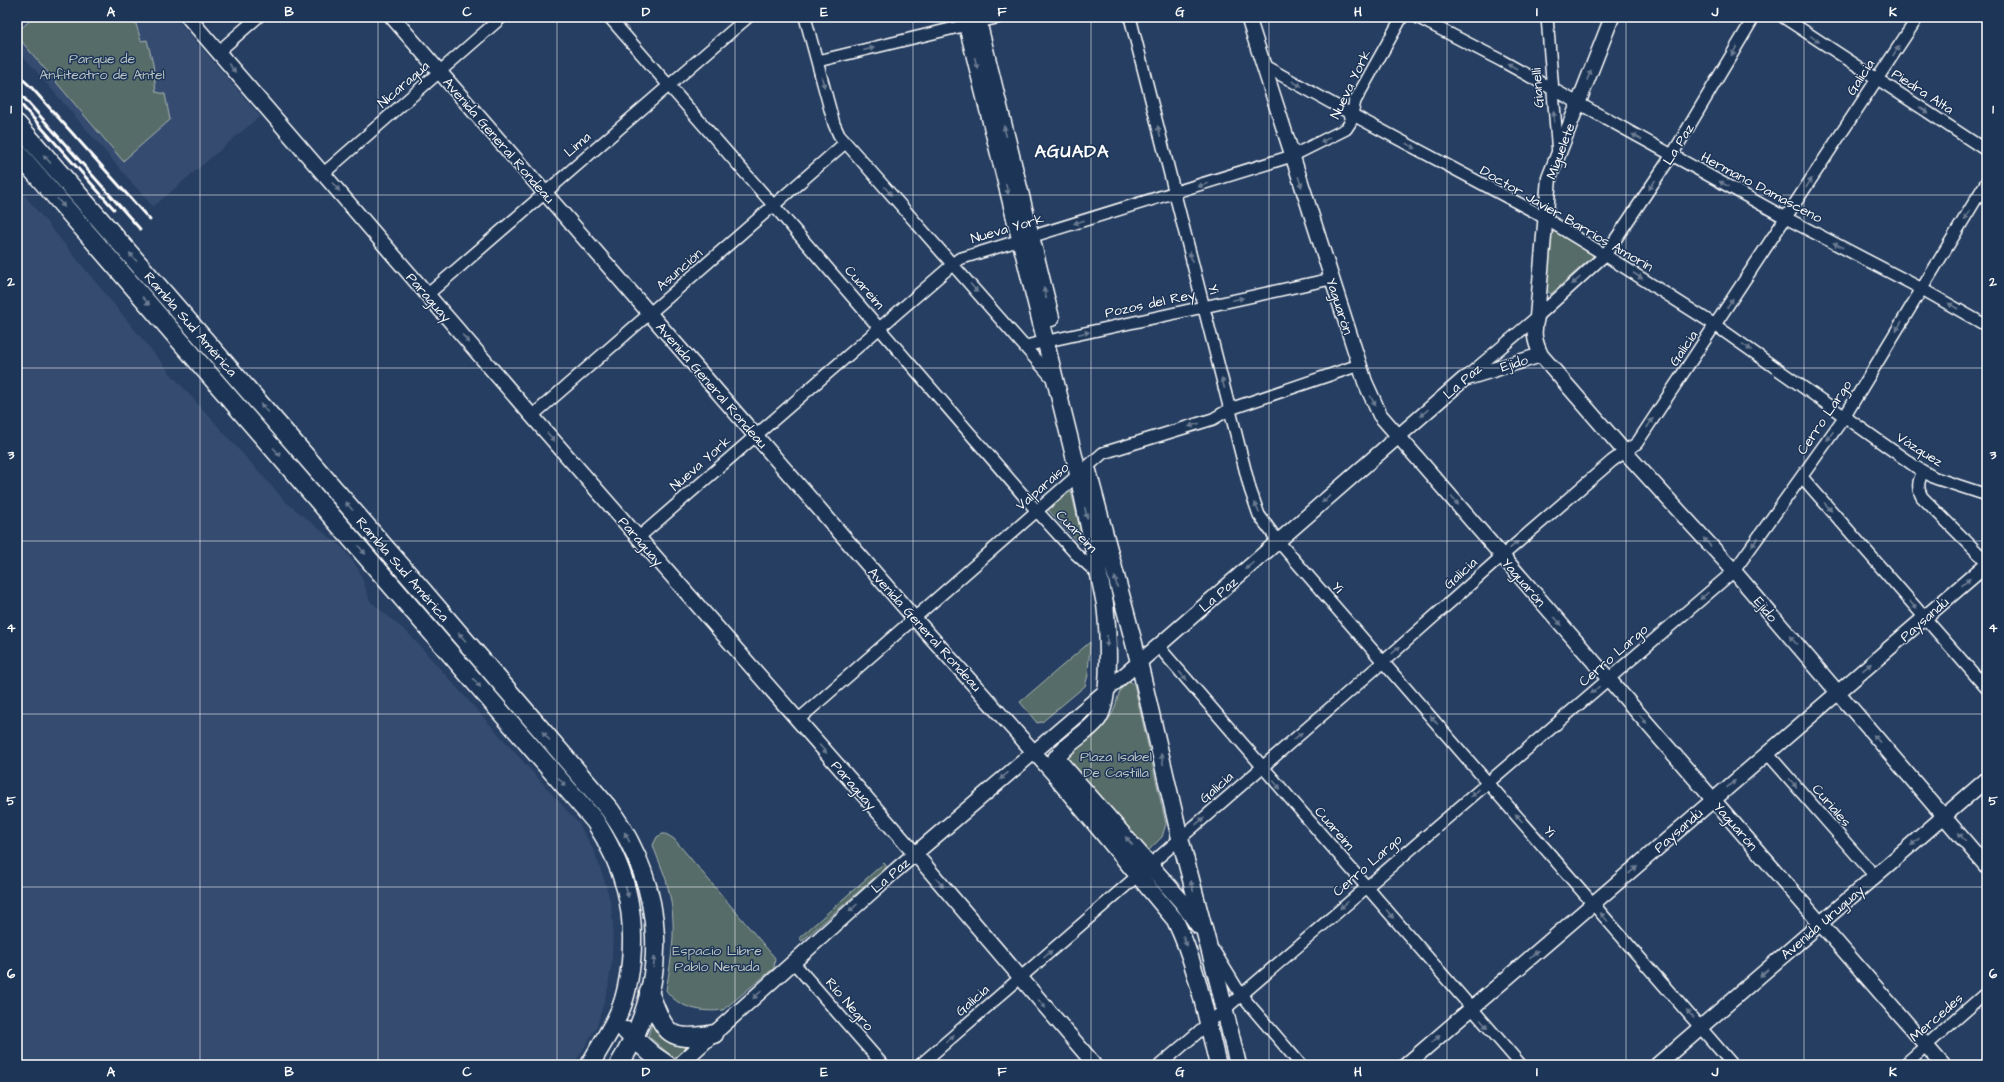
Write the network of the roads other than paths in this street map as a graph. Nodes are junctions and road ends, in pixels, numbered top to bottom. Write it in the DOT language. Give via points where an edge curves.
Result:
graph roads {
  1 [pos="188,17"];
  2 [pos="258,17"];
  3 [pos="392,17"];
  4 [pos="502,17"];
  5 [pos="609,17"];
  6 [pos="748,17"];
  7 [pos="805,17"];
  8 [pos="1000,17"];
  9 [pos="1130,17"];
  10 [pos="1248,17"];
  11 [pos="1402,17"];
  12 [pos="1417,17"];
  13 [pos="1547,17"];
  14 [pos="1612,17"];
  15 [pos="1754,17"];
  16 [pos="1783,17"];
  17 [pos="1918,17"];
  18 [pos="972,20"];
  19 [pos="218,52"];
  20 [pos="818,61"];
  21 [pos="1262,65"];
  22 [pos="440,72"];
  23 [pos="1876,79"];
  24 [pos="668,85"];
  25 [pos="1551,89"];
  26 [pos="1578,104"];
  27 [pos="1353,115"];
  28 [pos="17,124"];
  29 [pos="845,143"];
  30 [pos="1987,151"];
  31 [pos="17,152"];
  32 [pos="1292,156"];
  33 [pos="1558,156"];
  34 [pos="1672,156"];
  35 [pos="324,173"];
  36 [pos="1987,181"];
  37 [pos="544,192"];
  38 [pos="1175,194"];
  39 [pos="774,206"];
  40 [pos="1786,218"];
  41 [pos="1545,219"];
  42 [pos="1025,238"];
  43 [pos="1605,255"];
  44 [pos="952,264"];
  45 [pos="1331,279"];
  46 [pos="1922,288"];
  47 [pos="427,295"];
  48 [pos="1203,307"];
  49 [pos="650,314"];
  50 [pos="1537,317"];
  51 [pos="1715,325"];
  52 [pos="1987,326"];
  53 [pos="879,327"];
  54 [pos="1051,340"];
  55 [pos="1025,346"];
  56 [pos="1541,355"];
  57 [pos="1359,364"];
  58 [pos="1464,378"];
  59 [pos="1056,382"];
  60 [pos="1230,409"];
  61 [pos="532,416"];
  62 [pos="1845,416"];
  63 [pos="755,435"];
  64 [pos="1398,436"];
  65 [pos="1625,452"];
  66 [pos="1083,471"];
  67 [pos="1923,472"];
  68 [pos="1802,477"];
  69 [pos="1987,495"];
  70 [pos="1036,510"];
  71 [pos="638,538"];
  72 [pos="1278,541"];
  73 [pos="1502,556"];
  74 [pos="1987,563"];
  75 [pos="1734,571"];
  76 [pos="1100,576"];
  77 [pos="914,618"];
  78 [pos="1925,618"];
  79 [pos="1158,646"];
  80 [pos="1139,662"];
  81 [pos="1383,662"];
  82 [pos="1608,679"];
  83 [pos="1987,689"];
  84 [pos="1106,690"];
  85 [pos="1838,692"];
  86 [pos="798,720"];
  87 [pos="1033,751"];
  88 [pos="1767,753"];
  89 [pos="1056,758"];
  90 [pos="1262,767"];
  91 [pos="1058,778"];
  92 [pos="1987,779"];
  93 [pos="1487,782"];
  94 [pos="1713,799"];
  95 [pos="1944,817"];
  96 [pos="1180,838"];
  97 [pos="915,854"];
  98 [pos="1987,867"];
  99 [pos="1144,870"];
  100 [pos="1875,876"];
  101 [pos="1366,886"];
  102 [pos="1593,904"];
  103 [pos="1820,924"];
  104 [pos="1205,937"];
  105 [pos="793,962"];
  106 [pos="1021,978"];
  107 [pos="650,992"];
  108 [pos="1987,992"];
  109 [pos="1240,995"];
  110 [pos="1471,1008"];
  111 [pos="1225,1009"];
  112 [pos="618,1014"];
  113 [pos="1208,1023"];
  114 [pos="1701,1027"];
  115 [pos="714,1034"];
  116 [pos="634,1040"];
  117 [pos="1926,1046"];
  118 [pos="590,1065"];
  119 [pos="619,1065"];
  120 [pos="667,1065"];
  121 [pos="679,1065"];
  122 [pos="883,1065"];
  123 [pos="920,1065"];
  124 [pos="1095,1065"];
  125 [pos="1160,1065"];
  126 [pos="1218,1065"];
  127 [pos="1238,1065"];
  128 [pos="1301,1065"];
  129 [pos="1406,1065"];
  130 [pos="1521,1065"];
  131 [pos="1657,1065"];
  132 [pos="1733,1065"];
  133 [pos="1904,1065"];
  134 [pos="1943,1065"];
  1 -- 19 [label="street, Paraguay"];
  2 -- 19 [label="street"];
  3 -- 22 [label="street, Avenida General Rondeau"];
  4 -- 22 [label="street, Nicaragua"];
  5 -- 24 [label="street, Cuareim"];
  6 -- 24 [label="street, Lima"];
  7 -- 20 [label="street"];
  8 -- 18 [label="street"];
  38 -- 9 [label="street, Yi, one-way"];
  10 -- 21 [label="street, Yaguarón"];
  11 -- 27 [label="street, Nueva York" via="1356,101"];
  25 -- 12 [label="street, Hermano Damasceno, one-way"];
  13 -- 25 [label="street, Gianelli"];
  26 -- 14 [label="street, Miguelete, one-way"];
  15 -- 34 [label="street, La Paz, one-way"];
  16 -- 23 [label="street, Piedra Alta, one-way"];
  23 -- 17 [label="street, Galicia, one-way"];
  20 -- 18 [label="street, one-way"];
  18 -- 42 [label="main road"];
  19 -- 35 [label="street, Paraguay, one-way"];
  20 -- 29 [label="street, one-way" via="834,124"];
  21 -- 27 [label="street, Doctor Javier Barrios Amorín, one-way"];
  21 -- 32 [label="street, Yaguarón"];
  22 -- 35 [label="street, Nicaragua"];
  22 -- 37 [label="street, Avenida General Rondeau"];
  23 -- 30 [label="street, Piedra Alta, one-way"];
  40 -- 23 [label="street, Galicia, one-way"];
  24 -- 37 [label="street, Lima"];
  24 -- 39 [label="street, Cuareim"];
  25 -- 26 [label="street, Hermano Damasceno"];
  33 -- 25 [label="street, Gianelli, one-way"];
  26 -- 33 [label="street, Miguelete"];
  34 -- 26 [label="street, Hermano Damasceno, one-way"];
  27 -- 32 [label="street, Nueva York, one-way" via="1346,129"];
  27 -- 41 [label="street, Doctor Javier Barrios Amorín, one-way"];
  107 -- 28 [label="main road, Rambla Sud América, one-way" via="655,953 654,921 643,871 625,833 610,810"];
  29 -- 39 [label="street, Asunción"];
  29 -- 44 [label="street, one-way"];
  31 -- 112 [label="main road, Rambla Sud América, one-way" via="595,821 611,846 624,880 632,924 630,974"];
  32 -- 38 [label="street, Nueva York, one-way"];
  32 -- 45 [label="street, Yaguarón, one-way"];
  33 -- 41 [label="street, Miguelete" via="1549,178"];
  40 -- 34 [label="street, Hermano Damasceno, one-way"];
  34 -- 43 [label="street, La Paz, one-way"];
  35 -- 47 [label="street, Paraguay, one-way"];
  36 -- 46 [label="street, Cerro Largo, one-way"];
  37 -- 47 [label="street, Lima"];
  37 -- 49 [label="street, Avenida General Rondeau"];
  38 -- 42 [label="street, Nueva York, one-way"];
  48 -- 38 [label="street, Yi, one-way"];
  39 -- 49 [label="street, Asunción"];
  39 -- 53 [label="street, Cuareim"];
  46 -- 40 [label="street, Hermano Damasceno, one-way"];
  51 -- 40 [label="street, Galicia, one-way"];
  41 -- 43 [label="street, Doctor Javier Barrios Amorín"];
  41 -- 50 [label="street, Miguelete"];
  42 -- 44 [label="street, Nueva York" via="965,256"];
  42 -- 54 [label="main road"];
  43 -- 50 [label="street, La Paz, one-way"];
  43 -- 51 [label="street, Doctor Javier Barrios Amorín, one-way"];
  44 -- 53 [label="street, Nueva York"];
  44 -- 55 [label="street, one-way"];
  48 -- 45 [label="street, Pozos del Rey, one-way"];
  45 -- 57 [label="street, Yaguarón"];
  52 -- 46 [label="street, Hermano Damasceno, one-way"];
  46 -- 62 [label="street, Cerro Largo, one-way"];
  47 -- 61 [label="street, Paraguay, one-way"];
  54 -- 48 [label="street, Pozos del Rey, one-way"];
  60 -- 48 [label="street, Yi, one-way"];
  49 -- 61 [label="street, Asunción"];
  49 -- 63 [label="street, Avenida General Rondeau"];
  50 -- 56 [label="street, Ejido" via="1533,332"];
  50 -- 58 [label="street, La Paz"];
  51 -- 62 [label="street, Doctor Javier Barrios Amorín, one-way"];
  65 -- 51 [label="street, Galicia, one-way" via="1637,443"];
  53 -- 63 [label="street, Nueva York"];
  53 -- 70 [label="street, Cuareim"];
  54 -- 55 [label="street, Pozos del Rey"];
  54 -- 59 [label="main road"];
  54 -- 66 [label="main road"];
  55 -- 59 [label="street"];
  56 -- 58 [label="street, Ejido"];
  56 -- 65 [label="street, Ejido"];
  57 -- 60 [label="street, Valparaíso"];
  57 -- 64 [label="street, Yaguarón, one-way" via="1380,415"];
  58 -- 64 [label="street, La Paz, one-way"];
  59 -- 66 [label="main road"];
  60 -- 66 [label="street, Valparaíso, one-way" via="1214,419 1109,450"];
  72 -- 60 [label="street, Yi, one-way" via="1254,504"];
  61 -- 71 [label="street, Paraguay, one-way"];
  62 -- 67 [label="street, Vázquez"];
  62 -- 68 [label="street, Cerro Largo, one-way"];
  63 -- 71 [label="street, Nueva York"];
  63 -- 77 [label="street, Avenida General Rondeau"];
  64 -- 72 [label="street, La Paz, one-way"];
  64 -- 73 [label="street, Yaguarón, one-way"];
  73 -- 65 [label="street, Galicia, one-way"];
  75 -- 65 [label="street, Ejido, one-way"];
  66 -- 70 [label="street, Valparaíso"];
  66 -- 76 [label="main road, one-way"];
  80 -- 66 [label="main road, one-way"];
  67 -- 69 [label="street, Vázquez"];
  67 -- 74 [label="street" via="1918,479 1922,498"];
  68 -- 75 [label="street, Cerro Largo, one-way"];
  68 -- 78 [label="street, one-way"];
  70 -- 76 [label="street, Cuareim"];
  70 -- 77 [label="street, Valparaíso"];
  71 -- 86 [label="street, Paraguay"];
  72 -- 79 [label="street, La Paz, one-way"];
  72 -- 81 [label="street, Yi"];
  81 -- 73 [label="street, Galicia, one-way"];
  73 -- 82 [label="street, Yaguarón, one-way"];
  78 -- 74 [label="street, Paysandú, one-way"];
  75 -- 82 [label="street, Cerro Largo, one-way"];
  85 -- 75 [label="street, Ejido, one-way"];
  76 -- 84 [label="main road, one-way" via="1108,627"];
  77 -- 86 [label="street, Valparaíso"];
  77 -- 87 [label="street, Avenida General Rondeau"];
  78 -- 83 [label="street"];
  85 -- 78 [label="street, Paysandú, one-way"];
  79 -- 80 [label="street, La Paz"];
  79 -- 90 [label="street, Cuareim, one-way"];
  80 -- 84 [label="street, La Paz"];
  96 -- 80 [label="main road, one-way"];
  90 -- 81 [label="street, Galicia, one-way"];
  93 -- 81 [label="street, Yi, one-way"];
  82 -- 93 [label="street, Cerro Largo, one-way"];
  82 -- 94 [label="street, Yaguarón, one-way"];
  84 -- 87 [label="street, La Paz"];
  84 -- 89 [label="main road" via="1098,719"];
  85 -- 88 [label="street, Paysandú"];
  95 -- 85 [label="street, Ejido, one-way"];
  86 -- 97 [label="street, Paraguay, one-way"];
  87 -- 89 [label="street"];
  87 -- 91 [label="street, Avenida General Rondeau"];
  87 -- 97 [label="street, La Paz, one-way"];
  94 -- 88 [label="street, Paysandú, one-way"];
  88 -- 100 [label="street, Curiales, one-way"];
  89 -- 91 [label="main road" via="1054,767"];
  99 -- 89 [label="main road, Avenida General Rondeau, one-way"];
  96 -- 90 [label="street, Galicia, one-way"];
  90 -- 101 [label="street, Cuareim, one-way"];
  91 -- 99 [label="main road, Avenida General Rondeau"];
  92 -- 95 [label="street, Avenida Uruguay"];
  93 -- 101 [label="street, Cerro Largo, one-way"];
  102 -- 93 [label="street, Yi, one-way"];
  102 -- 94 [label="street, Paysandú, one-way"];
  94 -- 103 [label="street, Yaguarón"];
  98 -- 95 [label="street, Ejido, one-way"];
  95 -- 100 [label="street, Avenida Uruguay, one-way"];
  96 -- 99 [label="street, Galicia"];
  104 -- 96 [label="main road, one-way"];
  97 -- 105 [label="street, La Paz, one-way"];
  97 -- 106 [label="street, Paraguay, one-way"];
  99 -- 104 [label="main road, Avenida General Rondeau" via="1183,903"];
  106 -- 99 [label="street, Galicia, one-way"];
  99 -- 113 [label="main road, one-way" via="1184,938"];
  100 -- 103 [label="street, Avenida Uruguay"];
  101 -- 109 [label="street, Cerro Largo, one-way"];
  101 -- 110 [label="street, Cuareim, one-way"];
  110 -- 102 [label="street, Paysandú, one-way"];
  114 -- 102 [label="street, Yi, one-way"];
  103 -- 114 [label="street, Avenida Uruguay, one-way"];
  103 -- 117 [label="street, Yaguarón"];
  104 -- 109 [label="street, Avenida General Rondeau"];
  104 -- 111 [label="main road"];
  105 -- 115 [label="street, La Paz, one-way"];
  105 -- 122 [label="street, Río Negro"];
  123 -- 106 [label="street, Galicia, one-way"];
  106 -- 124 [label="street, Paraguay, one-way"];
  107 -- 115 [label="main road" via="658,1018 672,1033 681,1037"];
  107 -- 116 [label="main road, Rambla Sud América"];
  108 -- 117 [label="street, Mercedes"];
  109 -- 111 [label="street, Cerro Largo"];
  109 -- 128 [label="street, Avenida General Rondeau"];
  129 -- 110 [label="street, Paysandú, one-way"];
  110 -- 130 [label="street, Cuareim, one-way"];
  111 -- 113 [label="street, Cerro Largo"];
  111 -- 127 [label="main road"];
  112 -- 116 [label="main road" via="625,1030"];
  112 -- 118 [label="main road, Rambla Sud América"];
  113 -- 125 [label="street, Cerro Largo"];
  113 -- 126 [label="main road"];
  114 -- 131 [label="street, Avenida Uruguay"];
  114 -- 132 [label="street, Yi"];
  115 -- 121 [label="street, La Paz"];
  116 -- 119 [label="main road, Rambla Sud América"];
  116 -- 120 [label="main road"];
  117 -- 133 [label="street, Mercedes"];
  117 -- 134 [label="street, Yaguarón"];
}
